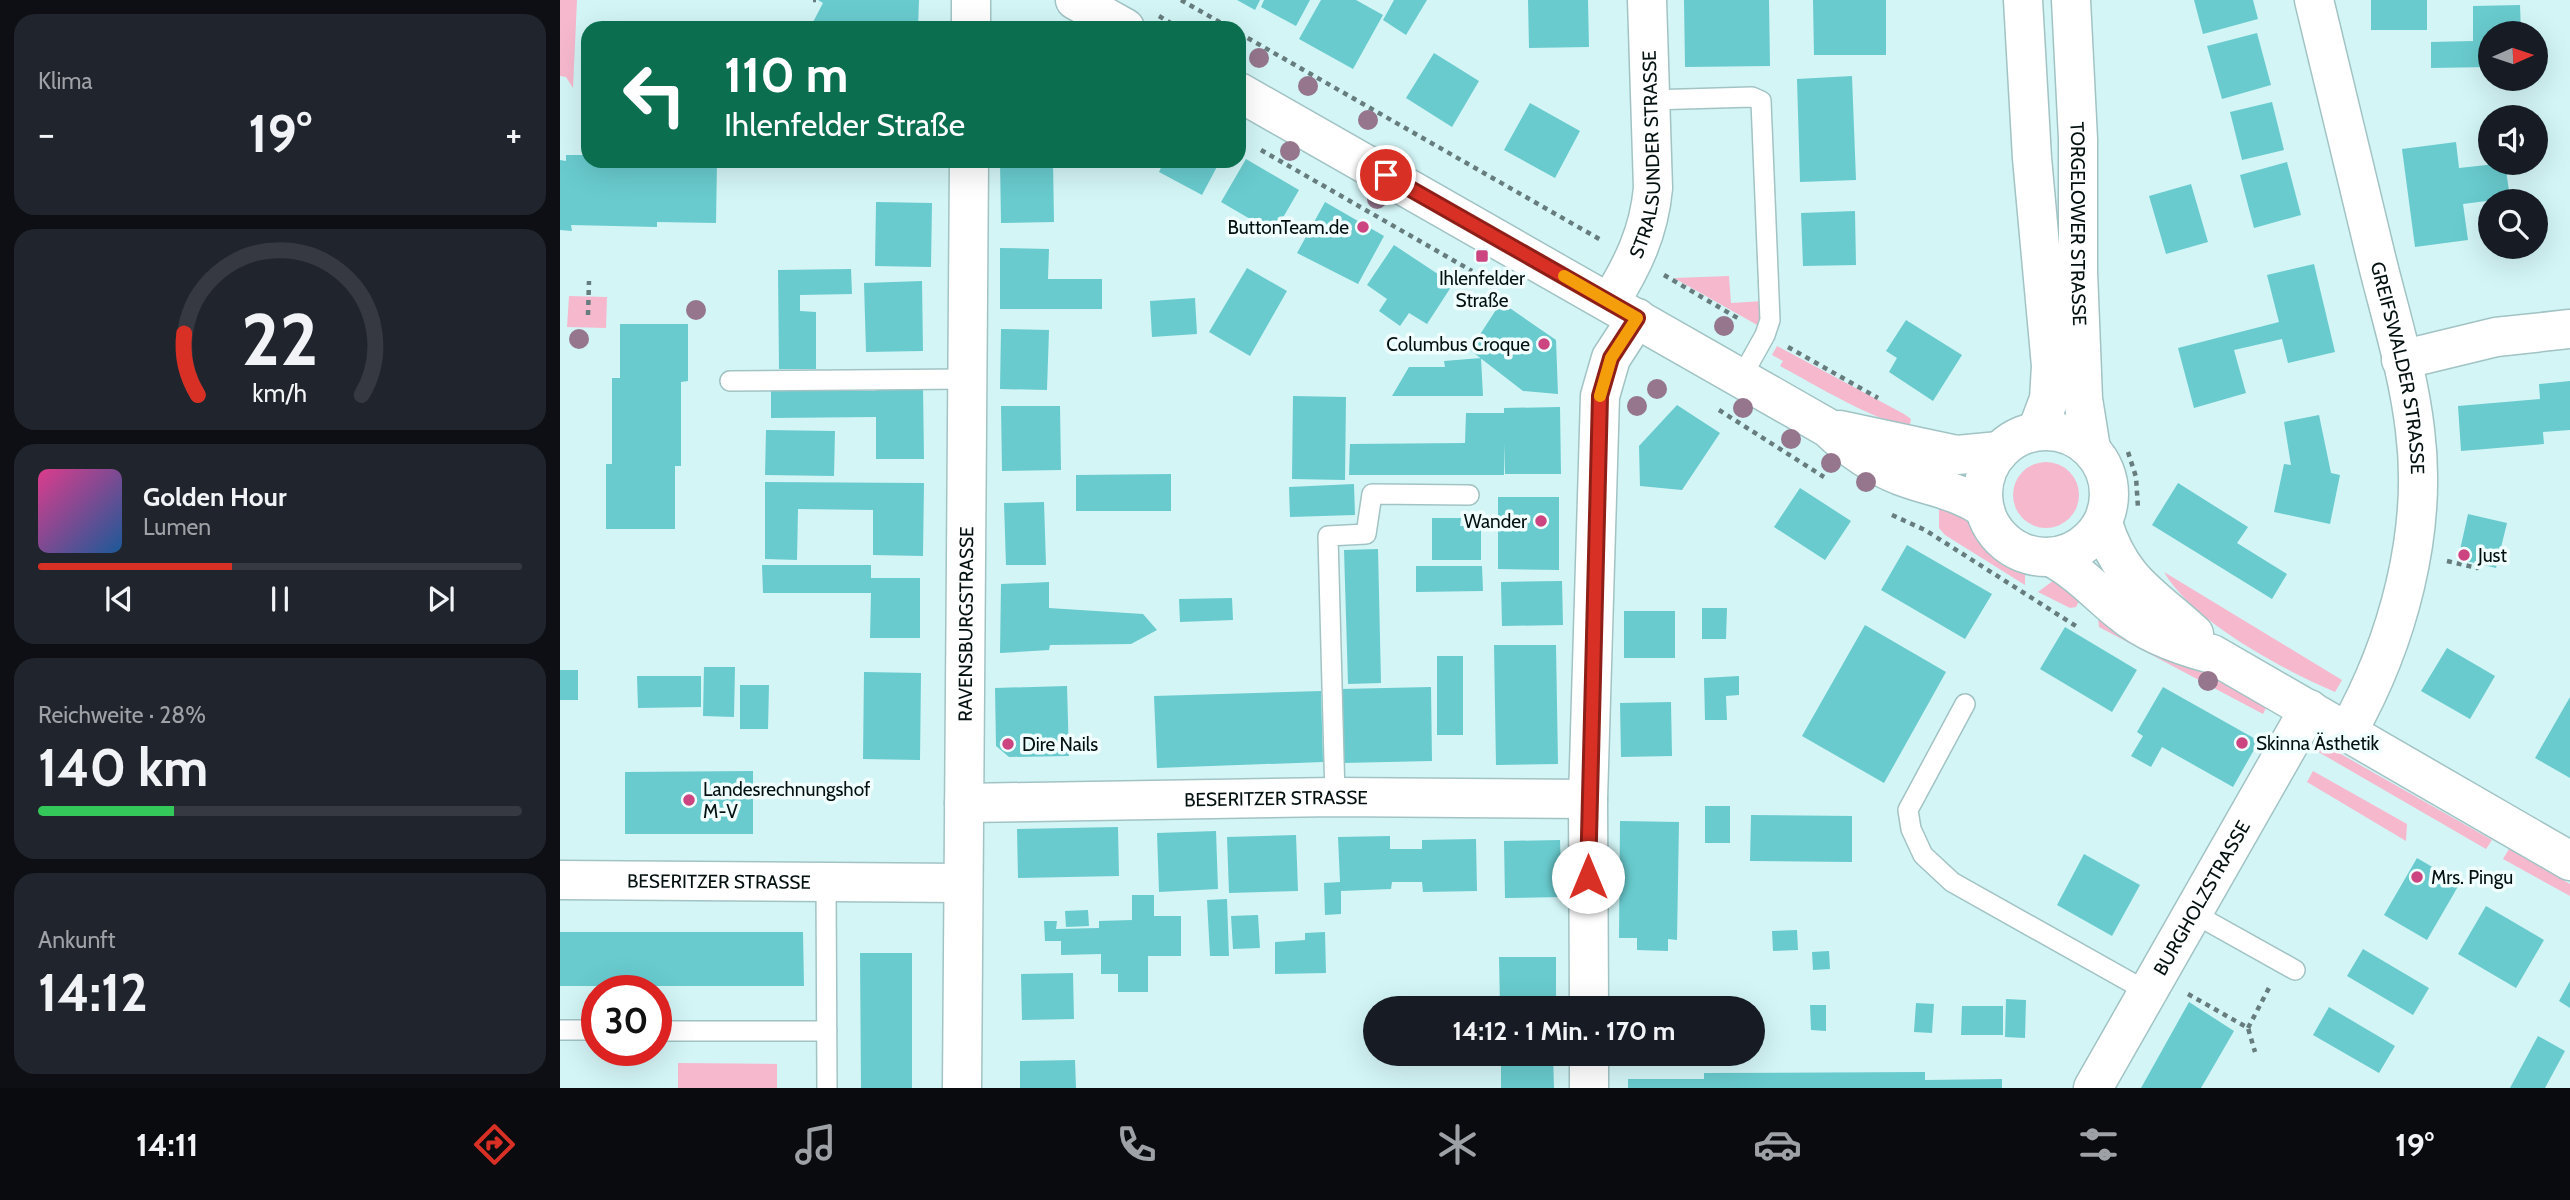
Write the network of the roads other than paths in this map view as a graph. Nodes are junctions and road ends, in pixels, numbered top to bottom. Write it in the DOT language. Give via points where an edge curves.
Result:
graph roads {
  1 [pos="971,0"];
  2 [pos="1075,0"];
  3 [pos="1647,0"];
  4 [pos="2023,0"];
  5 [pos="2071,0"];
  6 [pos="2314,0"];
  7 [pos="971,21"];
  8 [pos="1112,21"];
  9 [pos="1246,96"];
  10 [pos="1650,100"];
  11 [pos="969,168"];
  12 [pos="1624,310"];
  13 [pos="2570,329"];
  14 [pos="2401,360"];
  15 [pos="1741,378"];
  16 [pos="967,379"];
  17 [pos="730,381"];
  18 [pos="1828,428"];
  19 [pos="2037,431"];
  20 [pos="2108,448"];
  21 [pos="1999,451"];
  22 [pos="1469,495"];
  23 [pos="1984,508"];
  24 [pos="2120,522"];
  25 [pos="2053,558"];
  26 [pos="2212,654"];
  27 [pos="1965,704"];
  28 [pos="2309,709"];
  29 [pos="2348,731"];
  30 [pos="1335,797"];
  31 [pos="1588,799"];
  32 [pos="964,803"];
  33 [pos="2570,861"];
  34 [pos="560,880"];
  35 [pos="826,882"];
  36 [pos="962,883"];
  37 [pos="2193,913"];
  38 [pos="2289,967"];
  39 [pos="2152,984"];
  40 [pos="1589,996"];
  41 [pos="560,1030"];
  42 [pos="581,1030"];
  43 [pos="672,1031"];
  44 [pos="827,1031"];
  45 [pos="1589,1066"];
  46 [pos="827,1088"];
  47 [pos="962,1088"];
  48 [pos="1589,1088"];
  49 [pos="2093,1088"];
  1 -- 7 [label="street"];
  2 -- 8 [label="street"];
  3 -- 10 [label="street, STRALSUNDER STRASSE"];
  4 -- 19 [label="street, TORGELOWER STRASSE" via="2051,366 2049,399"];
  5 -- 20 [label="street, TORGELOWER STRASSE" via="2083,399"];
  6 -- 14 [label="street, GREIFSWALDER STRASSE"];
  9 -- 12 [label="street"];
  10 -- 12 [label="street, STRALSUNDER STRASSE" via="1651,211"];
  10 -- 15 [label="lane" via="1752,97 1761,101 1771,300 1765,335"];
  11 -- 16 [label="street, RAVENSBURGSTRASSE"];
  12 -- 15 [label="street"];
  12 -- 31 [label="street, STRALSUNDER STRASSE" via="1600,396"];
  13 -- 14 [label="street" via="2496,337"];
  14 -- 29 [label="street, GREIFSWALDER STRASSE" via="2418,466 2411,554 2383,658"];
  15 -- 18 [label="street"];
  16 -- 17 [label="lane"];
  16 -- 32 [label="street, RAVENSBURGSTRASSE"];
  18 -- 21 [label="street" via="1956,455"];
  18 -- 23 [label="street" via="1854,453 1902,477 1966,496"];
  19 -- 20 [label="street" via="2066,434"];
  19 -- 21 [label="street"];
  20 -- 24 [label="street" via="2108,510"];
  21 -- 23 [label="street" via="1984,478"];
  22 -- 30 [label="lane" via="1373,494 1366,534 1328,536"];
  23 -- 25 [label="street" via="1989,522 2009,546 2030,556"];
  24 -- 25 [label="street" via="2082,547"];
  24 -- 26 [label="street" via="2109,543 2126,573"];
  25 -- 26 [label="street" via="2081,576 2123,615 2181,646"];
  26 -- 28 [label="street"];
  27 -- 39 [label="lane" via="1908,810 1923,855 1952,882"];
  28 -- 29 [label="street"];
  28 -- 37 [label="street, BURGHOLZSTRASSE"];
  29 -- 33 [label="street"];
  30 -- 31 [label="street, BESERITZER STRASSE"];
  30 -- 32 [label="street, BESERITZER STRASSE"];
  31 -- 40 [label="street, STRALSUNDER STRASSE"];
  32 -- 36 [label="street, RAVENSBURGSTRASSE"];
  34 -- 35 [label="street, BESERITZER STRASSE"];
  35 -- 36 [label="street, BESERITZER STRASSE"];
  35 -- 44 [label="lane"];
  36 -- 47 [label="street, RAVENSBURGSTRASSE"];
  37 -- 38 [label="lane"];
  37 -- 39 [label="street, BURGHOLZSTRASSE"];
  39 -- 49 [label="street, BURGHOLZSTRASSE"];
  41 -- 42 [label="lane"];
  43 -- 44 [label="lane"];
  44 -- 46 [label="lane"];
  45 -- 48 [label="street"];
}
